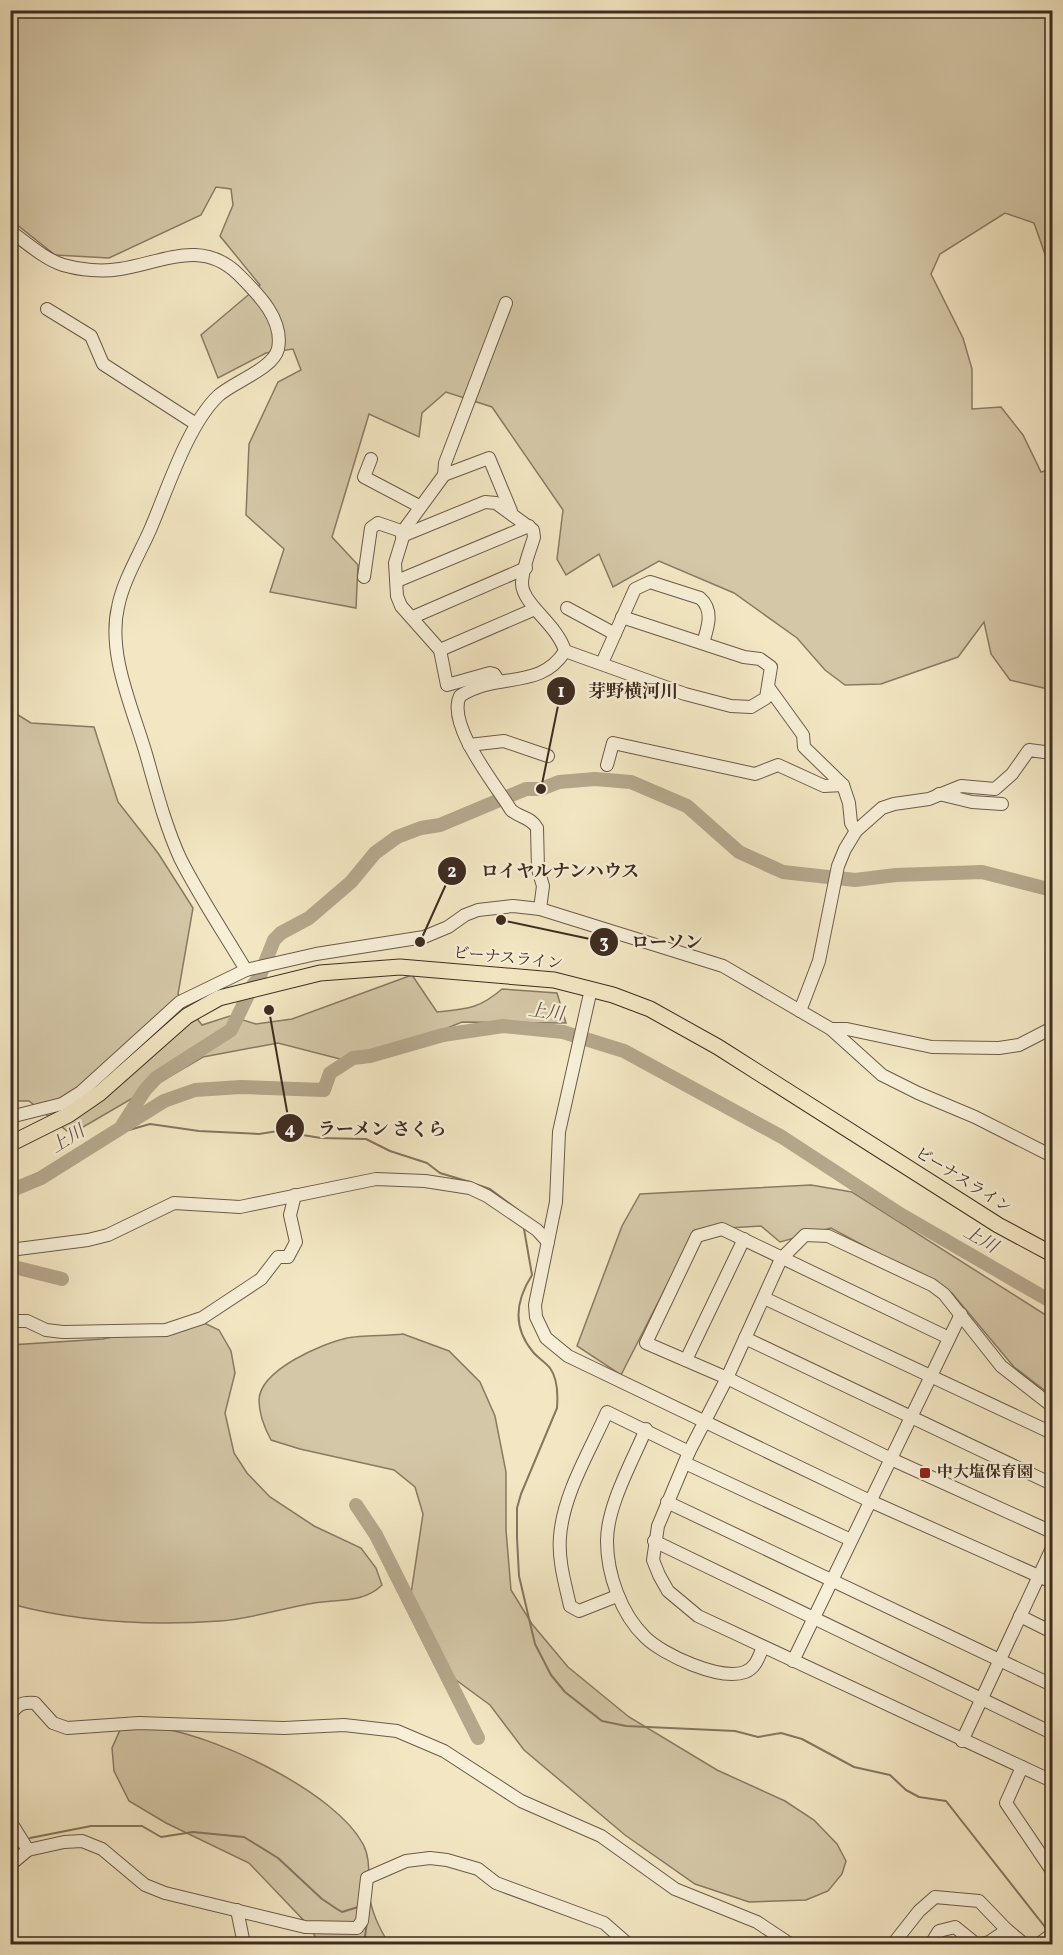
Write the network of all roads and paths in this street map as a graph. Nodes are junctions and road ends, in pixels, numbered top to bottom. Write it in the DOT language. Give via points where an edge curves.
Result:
graph roads {
  1 [pos="10,231"];
  2 [pos="506,303"];
  3 [pos="47,309"];
  4 [pos="196,424"];
  5 [pos="371,459"];
  6 [pos="444,476"];
  7 [pos="419,506"];
  8 [pos="511,511"];
  9 [pos="529,526"];
  10 [pos="403,534"];
  11 [pos="526,568"];
  12 [pos="364,577"];
  13 [pos="397,581"];
  14 [pos="567,608"];
  15 [pos="535,609"];
  16 [pos="413,617"];
  17 [pos="622,617"];
  18 [pos="615,633"];
  19 [pos="703,643"];
  20 [pos="440,650"];
  21 [pos="565,651"];
  22 [pos="602,663"];
  23 [pos="498,680"];
  24 [pos="769,688"];
  25 [pos="470,745"];
  26 [pos="1053,753"];
  27 [pos="548,756"];
  28 [pos="607,765"];
  29 [pos="843,785"];
  30 [pos="939,794"];
  31 [pos="1002,804"];
  32 [pos="856,831"];
  33 [pos="540,909"];
  34 [pos="316,954"];
  35 [pos="248,970"];
  36 [pos="320,973"];
  37 [pos="590,995"];
  38 [pos="210,998"];
  39 [pos="800,1011"];
  40 [pos="1053,1028"];
  41 [pos="831,1029"];
  42 [pos="10,1118"];
  43 [pos="10,1144"];
  44 [pos="1053,1156"];
  45 [pos="296,1195"];
  46 [pos="744,1239"];
  47 [pos="548,1242"];
  48 [pos="10,1250"];
  49 [pos="1053,1254"];
  50 [pos="781,1259"];
  51 [pos="764,1298"];
  52 [pos="961,1314"];
  53 [pos="10,1321"];
  54 [pos="745,1338"];
  55 [pos="949,1338"];
  56 [pos="686,1360"];
  57 [pos="931,1376"];
  58 [pos="727,1378"];
  59 [pos="1053,1406"];
  60 [pos="910,1418"];
  61 [pos="706,1419"];
  62 [pos="646,1429"];
  63 [pos="1053,1433"];
  64 [pos="687,1457"];
  65 [pos="891,1459"];
  66 [pos="1053,1484"];
  67 [pos="870,1501"];
  68 [pos="668,1502"];
  69 [pos="1053,1532"];
  70 [pos="852,1540"];
  71 [pos="654,1541"];
  72 [pos="1053,1548"];
  73 [pos="1039,1576"];
  74 [pos="832,1580"];
  75 [pos="1053,1582"];
  76 [pos="617,1596"];
  77 [pos="1020,1616"];
  78 [pos="813,1620"];
  79 [pos="1053,1632"];
  80 [pos="763,1647"];
  81 [pos="1000,1659"];
  82 [pos="793,1660"];
  83 [pos="1053,1684"];
  84 [pos="982,1699"];
  85 [pos="10,1716"];
  86 [pos="1053,1733"];
  87 [pos="962,1741"];
  88 [pos="1022,1767"];
  89 [pos="1053,1781"];
  90 [pos="10,1821"];
  91 [pos="28,1851"];
  92 [pos="10,1865"];
  93 [pos="1053,1871"];
  94 [pos="237,1910"];
  95 [pos="1007,1930"];
  96 [pos="1053,1934"];
  97 [pos="244,1944"];
  98 [pos="628,1944"];
  99 [pos="790,1944"];
  100 [pos="893,1944"];
  101 [pos="931,1944"];
  102 [pos="978,1944"];
  103 [pos="1024,1944"];
  104 [pos="1039,1944"];
  1 -- 4 [label="street" via="61,264 79,268 119,269 175,255 221,262 236,272 273,317 279,334 277,352 264,366 219,396"];
  2 -- 6 [label="street"];
  3 -- 4 [label="street" via="91,336 103,364"];
  4 -- 35 [label="street" via="117,607 116,646 168,829 180,858"];
  5 -- 7 [label="street" via="364,477"];
  6 -- 7 [label="street"];
  6 -- 8 [label="street" via="489,458"];
  7 -- 10 [label="street"];
  8 -- 9 [label="street"];
  8 -- 10 [label="street" via="485,502"];
  9 -- 11 [label="street" via="534,537"];
  9 -- 13 [label="street"];
  10 -- 12 [label="street" via="378,523 371,528"];
  10 -- 13 [label="street" via="395,563"];
  11 -- 15 [label="street" via="523,590"];
  11 -- 16 [label="street"];
  13 -- 16 [label="street" via="401,606"];
  14 -- 18 [label="street"];
  15 -- 20 [label="street"];
  15 -- 21 [label="street" via="561,639"];
  16 -- 20 [label="street"];
  17 -- 18 [label="street"];
  17 -- 19 [label="street"];
  17 -- 19 [label="street" via="635,589 650,582 663,585 704,602 709,617"];
  18 -- 22 [label="street"];
  19 -- 24 [label="street" via="760,659 771,667"];
  20 -- 23 [label="street" via="447,686 490,673"];
  21 -- 22 [label="street"];
  21 -- 23 [label="street" via="544,673"];
  22 -- 24 [label="street" via="685,694 731,706 751,707 766,698"];
  23 -- 25 [label="street" via="465,692 457,703"];
  24 -- 29 [label="street" via="803,735 804,747"];
  25 -- 27 [label="street" via="504,741"];
  25 -- 33 [label="street" via="511,810 534,822 537,828 538,869 543,886"];
  26 -- 30 [label="street" via="1029,750 995,789 961,786"];
  28 -- 29 [label="street" via="613,744 755,774 778,765 824,786"];
  29 -- 32 [label="street"];
  30 -- 31 [label="street"];
  30 -- 32 [label="street" via="882,808"];
  32 -- 39 [label="street" via="838,866 819,961"];
  33 -- 34 [label="street" via="513,906 478,910 424,937"];
  33 -- 39 [label="street" via="723,966"];
  34 -- 35 [label="street"];
  34 -- 36 [label="street"];
  35 -- 38 [label="street"];
  36 -- 37 [label="main road, ビーナスライン" via="400,967 555,980"];
  36 -- 38 [label="main road, ビーナスライン"];
  37 -- 47 [label="street" via="559,1132 556,1202"];
  37 -- 49 [label="main road, ビーナスライン" via="650,1009 681,1024 998,1225"];
  38 -- 42 [label="street" via="180,1002 81,1092 62,1104"];
  38 -- 43 [label="main road, ビーナスライン" via="92,1098 68,1115"];
  39 -- 41 [label="street"];
  40 -- 41 [label="street" via="1019,1045 999,1048 932,1047"];
  41 -- 44 [label="street" via="882,1075"];
  45 -- 47 [label="street" via="376,1179 442,1182 487,1196"];
  45 -- 48 [label="street" via="240,1207 174,1203 108,1235"];
  45 -- 53 [label="street" via="291,1215 296,1242 288,1257 278,1257 261,1279 202,1318 166,1330 95,1333 46,1330 27,1321"];
  46 -- 50 [label="street"];
  46 -- 56 [label="street"];
  46 -- 56 [label="street" via="722,1229 697,1236 646,1343"];
  47 -- 61 [label="street" via="535,1305 546,1338 568,1356"];
  50 -- 51 [label="street"];
  50 -- 52 [label="street" via="805,1235 828,1236 932,1285"];
  50 -- 55 [label="street"];
  51 -- 54 [label="street"];
  51 -- 57 [label="street"];
  52 -- 55 [label="street"];
  52 -- 59 [label="street" via="1001,1366"];
  54 -- 58 [label="street"];
  54 -- 60 [label="street"];
  55 -- 57 [label="street"];
  56 -- 58 [label="street"];
  57 -- 60 [label="street"];
  57 -- 63 [label="street"];
  58 -- 61 [label="street"];
  58 -- 65 [label="street"];
  60 -- 65 [label="street"];
  60 -- 66 [label="street"];
  61 -- 64 [label="street"];
  61 -- 67 [label="street"];
  62 -- 64 [label="street"];
  62 -- 76 [label="street" via="609,1517 607,1542"];
  62 -- 76 [label="street" via="607,1412 564,1512 560,1538 562,1571 570,1606 579,1611"];
  64 -- 68 [label="street"];
  64 -- 70 [label="street"];
  65 -- 67 [label="street"];
  65 -- 69 [label="street"];
  67 -- 70 [label="street"];
  67 -- 73 [label="street"];
  68 -- 71 [label="street"];
  68 -- 74 [label="street"];
  70 -- 74 [label="street"];
  71 -- 78 [label="street"];
  71 -- 80 [label="street" via="653,1560 659,1575 683,1606"];
  72 -- 73 [label="street"];
  73 -- 75 [label="street"];
  73 -- 77 [label="street"];
  74 -- 78 [label="street"];
  74 -- 81 [label="street"];
  76 -- 80 [label="street" via="644,1636 690,1664 713,1671 744,1672 754,1666"];
  77 -- 79 [label="street"];
  77 -- 81 [label="street"];
  78 -- 82 [label="street"];
  78 -- 84 [label="street"];
  80 -- 82 [label="street"];
  81 -- 83 [label="street"];
  81 -- 84 [label="street"];
  82 -- 87 [label="street"];
  84 -- 86 [label="street"];
  84 -- 87 [label="street"];
  85 -- 99 [label="street" via="23,1702 35,1703 53,1723 67,1728 139,1723 284,1728 344,1725 397,1731 444,1751 521,1801 601,1836 675,1888 757,1922"];
  87 -- 88 [label="street"];
  88 -- 89 [label="street"];
  88 -- 93 [label="street" via="1006,1803"];
  90 -- 91 [label="street"];
  91 -- 92 [label="street"];
  91 -- 94 [label="street" via="82,1841 102,1849 146,1885"];
  94 -- 97 [label="street"];
  94 -- 98 [label="street" via="305,1927 357,1928 362,1922 367,1878 406,1861 430,1858 478,1869 496,1883 604,1923"];
  95 -- 100 [label="street" via="979,1901 935,1897"];
  95 -- 102 [label="street"];
  95 -- 103 [label="street"];
  96 -- 104 [label="street"];
  101 -- 102 [label="street" via="939,1931 956,1927"];
}
